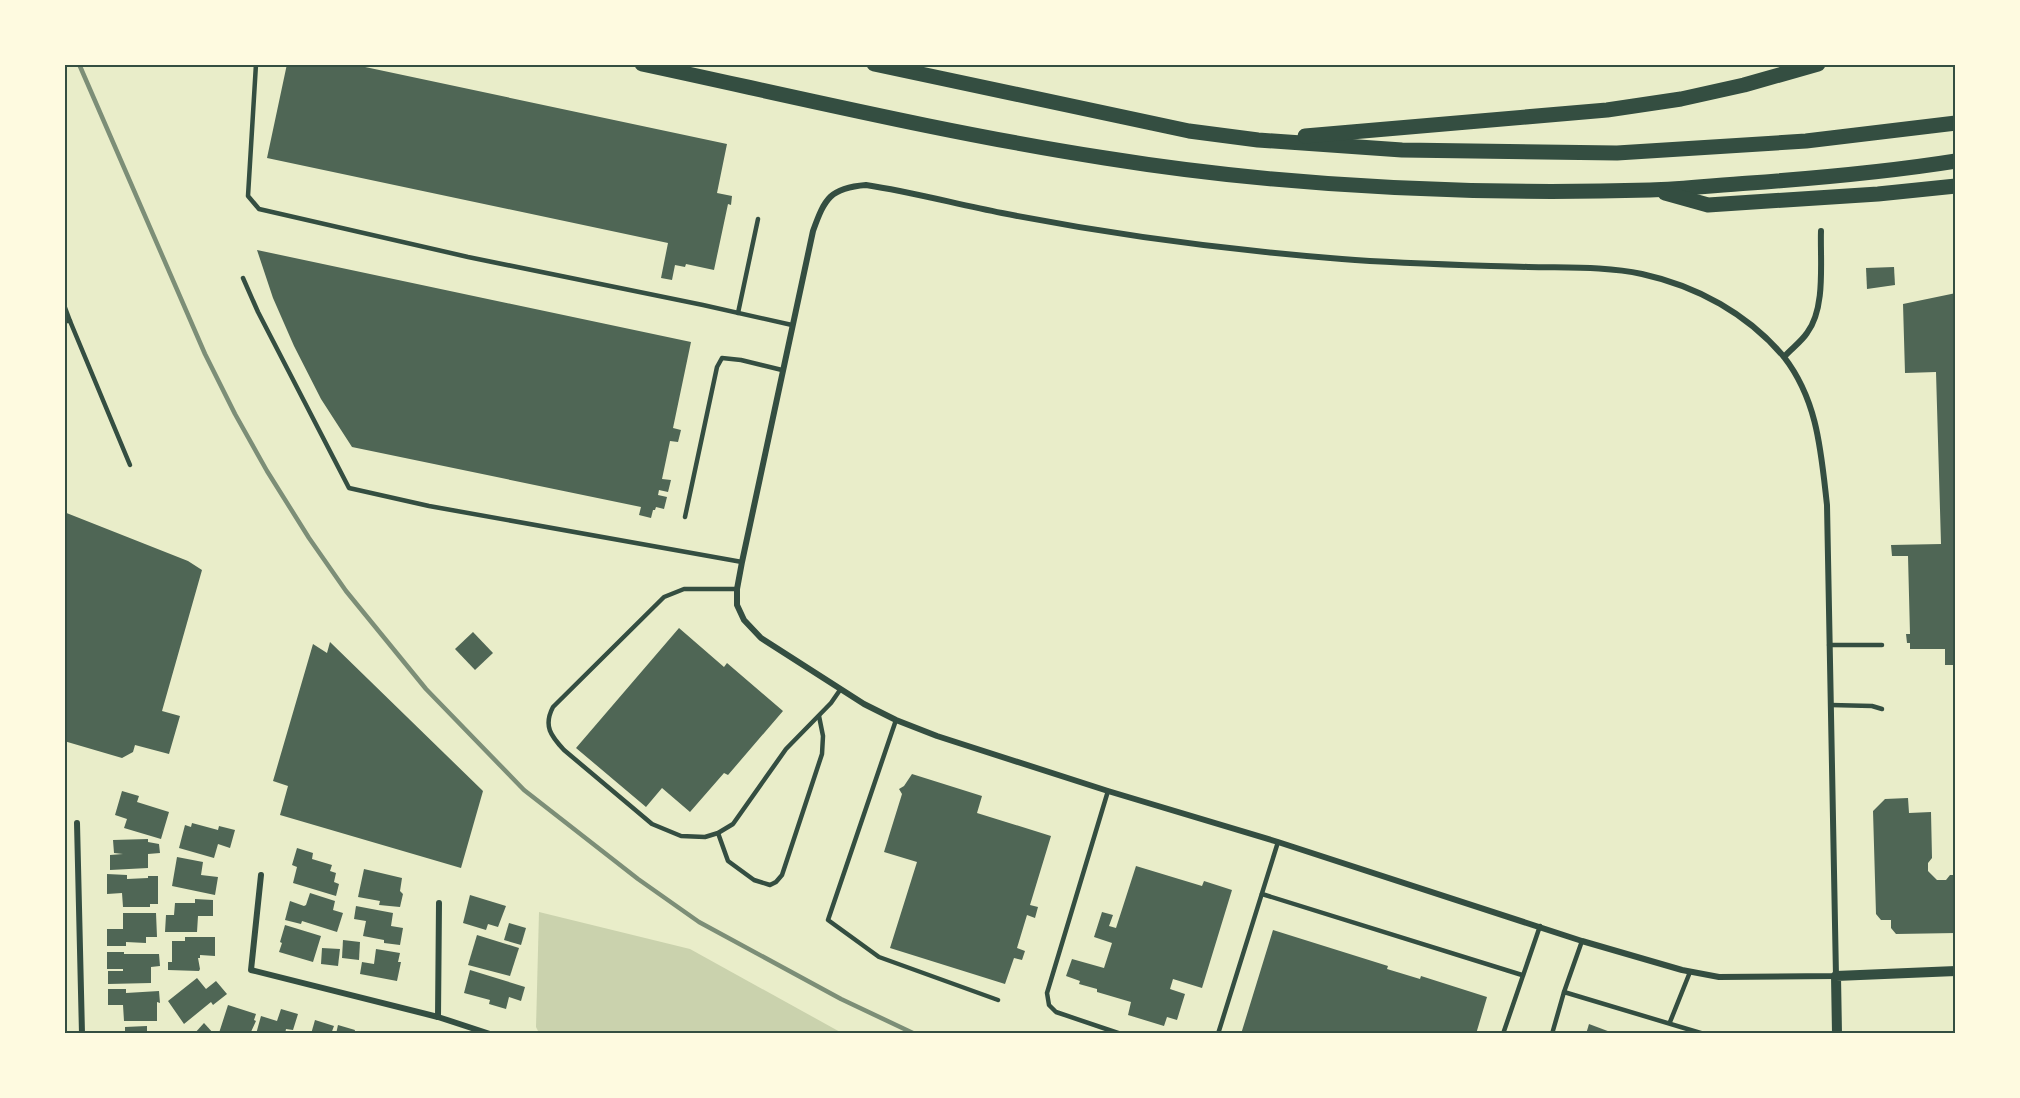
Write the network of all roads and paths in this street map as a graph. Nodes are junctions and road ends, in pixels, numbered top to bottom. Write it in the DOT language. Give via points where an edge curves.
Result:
graph roads {
  1 [pos="256,64"];
  2 [pos="642,64"];
  3 [pos="874,64"];
  4 [pos="1818,64"];
  5 [pos="1956,123"];
  6 [pos="1258,140"];
  7 [pos="1956,161"];
  8 [pos="1956,186"];
  9 [pos="1654,190"];
  10 [pos="758,219"];
  11 [pos="1821,231"];
  12 [pos="243,279"];
  13 [pos="64,305"];
  14 [pos="738,314"];
  15 [pos="68,321"];
  16 [pos="792,325"];
  17 [pos="1784,357"];
  18 [pos="782,370"];
  19 [pos="130,465"];
  20 [pos="685,517"];
  21 [pos="742,562"];
  22 [pos="737,589"];
  23 [pos="1829,645"];
  24 [pos="1882,645"];
  25 [pos="840,690"];
  26 [pos="1831,705"];
  27 [pos="1882,709"];
  28 [pos="819,716"];
  29 [pos="896,720"];
  30 [pos="1108,791"];
  31 [pos="77,823"];
  32 [pos="718,833"];
  33 [pos="1278,842"];
  34 [pos="261,875"];
  35 [pos="1262,894"];
  36 [pos="439,903"];
  37 [pos="1540,926"];
  38 [pos="1582,941"];
  39 [pos="1690,972"];
  40 [pos="1956,972"];
  41 [pos="1522,975"];
  42 [pos="1836,976"];
  43 [pos="1564,992"];
  44 [pos="998,1000"];
  45 [pos="438,1017"];
  46 [pos="1670,1022"];
  47 [pos="82,1034"];
  48 [pos="490,1034"];
  49 [pos="1121,1034"];
  50 [pos="1218,1034"];
  51 [pos="1503,1034"];
  52 [pos="1552,1034"];
  53 [pos="1704,1034"];
  54 [pos="1837,1034"];
  1 -- 14 [label="lane" via="248,196 259,209"];
  2 -- 9 [label="highway" via="1012,143 1223,174 1327,184 1451,189"];
  3 -- 6 [label="highway" via="1189,131"];
  4 -- 6 [label="highway" via="1692,97 1607,110"];
  5 -- 6 [label="highway" via="1806,141 1617,153 1402,150"];
  7 -- 9 [label="highway" via="1840,176"];
  8 -- 9 [label="highway" via="1708,205"];
  10 -- 14 [label="lane"];
  11 -- 17 [label="street" via="1815,318 1807,333"];
  12 -- 21 [label="lane" via="349,488"];
  13 -- 15 [label="lane"];
  14 -- 16 [label="lane"];
  15 -- 19 [label="lane"];
  16 -- 17 [label="street" via="821,208 845,187 866,185 1094,229 1229,248 1342,259 1641,273 1718,302 1748,322"];
  16 -- 18 [label="street"];
  17 -- 23 [label="street" via="1811,405 1821,448 1827,505"];
  18 -- 20 [label="lane" via="722,358"];
  18 -- 21 [label="street"];
  21 -- 22 [label="street"];
  22 -- 25 [label="street" via="737,605 744,620 761,638"];
  22 -- 32 [label="lane" via="684,589 664,597 548,716 548,729 555,741 652,824 681,836"];
  23 -- 24 [label="lane"];
  23 -- 26 [label="street"];
  25 -- 28 [label="lane"];
  25 -- 29 [label="street"];
  26 -- 27 [label="lane"];
  26 -- 42 [label="street"];
  28 -- 32 [label="lane" via="786,749 734,824"];
  28 -- 32 [label="lane" via="822,754 776,882 770,885 754,880 728,861"];
  29 -- 30 [label="street"];
  29 -- 44 [label="lane" via="828,920 879,957"];
  30 -- 33 [label="street"];
  30 -- 49 [label="lane" via="1047,993 1056,1012"];
  31 -- 47 [label="street"];
  33 -- 35 [label="lane"];
  33 -- 37 [label="street"];
  34 -- 45 [label="street" via="251,970"];
  35 -- 41 [label="lane"];
  35 -- 50 [label="lane"];
  36 -- 45 [label="street"];
  37 -- 38 [label="street"];
  37 -- 41 [label="lane"];
  38 -- 39 [label="street"];
  38 -- 43 [label="lane"];
  39 -- 42 [label="street" via="1719,977"];
  39 -- 46 [label="lane"];
  40 -- 42 [label="street"];
  41 -- 51 [label="lane"];
  42 -- 54 [label="street"];
  43 -- 46 [label="lane"];
  43 -- 52 [label="lane"];
  45 -- 48 [label="street"];
  46 -- 53 [label="lane"];
}
